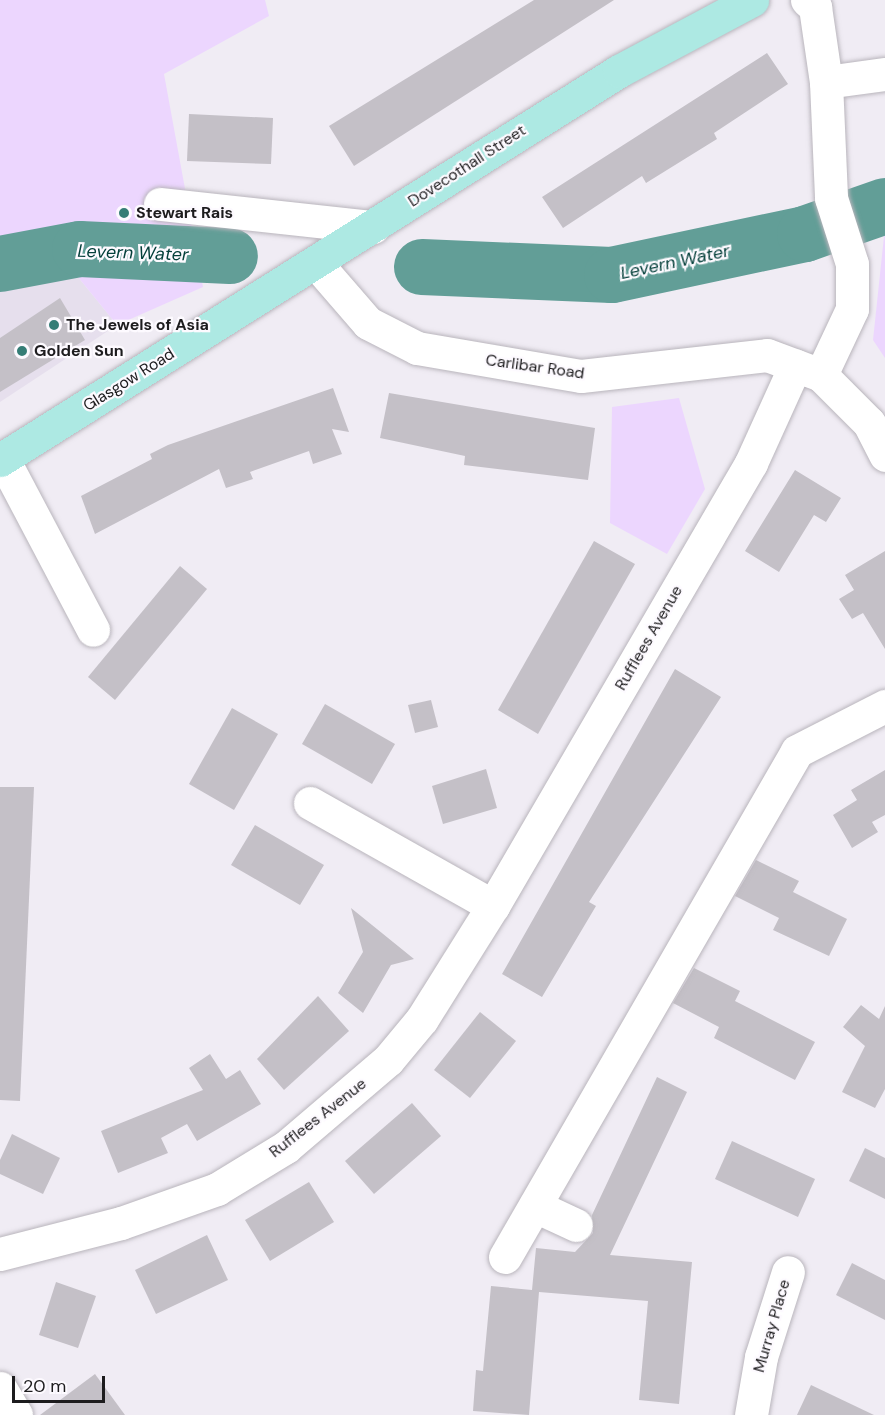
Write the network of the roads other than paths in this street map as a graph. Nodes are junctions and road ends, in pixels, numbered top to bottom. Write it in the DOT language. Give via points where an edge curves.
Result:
graph roads {
  1 [pos="715,0"];
  2 [pos="752,0"];
  3 [pos="811,4"];
  4 [pos="619,71"];
  5 [pos="885,74"];
  6 [pos="826,82"];
  7 [pos="160,204"];
  8 [pos="373,227"];
  9 [pos="316,263"];
  10 [pos="808,370"];
  11 [pos="885,455"];
  12 [pos="2,459"];
  13 [pos="93,630"];
  14 [pos="885,706"];
  15 [pos="310,803"];
  16 [pos="493,906"];
  17 [pos="535,1206"];
  18 [pos="576,1226"];
  19 [pos="0,1254"];
  20 [pos="505,1257"];
  21 [pos="788,1272"];
  22 [pos="751,1415"];
  1 -- 4 [label="main road, Dovecothall Street"];
  2 -- 4 [label="main road, Dovecothall Street"];
  3 -- 6 [label="street"];
  4 -- 8 [label="main road, Dovecothall Street"];
  5 -- 6 [label="street"];
  6 -- 10 [label="street" via="831,198 852,264 852,309"];
  7 -- 8 [label="street"];
  8 -- 9 [label="main road, Dovecothall Street"];
  9 -- 10 [label="street, Carlibar Road" via="368,323 417,348 581,376 767,355"];
  9 -- 12 [label="main road, Glasgow Road"];
  10 -- 11 [label="street, Carlibar Road" via="869,423"];
  10 -- 16 [label="street, Rufflees Avenue"];
  12 -- 13 [label="street, Glasgow Road"];
  14 -- 17 [label="street" via="797,751"];
  15 -- 16 [label="street"];
  16 -- 19 [label="street, Rufflees Avenue" via="422,1019 388,1060 286,1147 217,1189 121,1223"];
  17 -- 18 [label="street"];
  17 -- 20 [label="street"];
  21 -- 22 [label="street, Murray Place" via="761,1357"];
}
